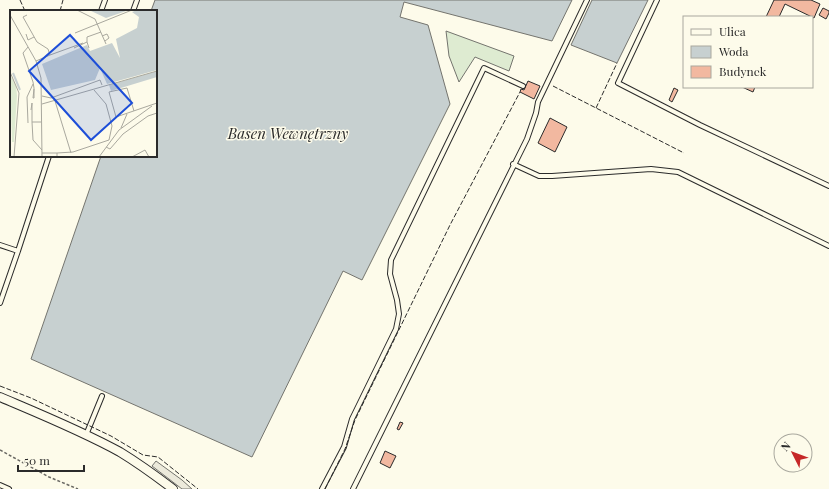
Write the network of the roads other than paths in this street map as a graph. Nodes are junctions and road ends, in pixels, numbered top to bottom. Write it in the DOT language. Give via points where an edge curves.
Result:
graph roads {
  1 [pos="105,0"];
  2 [pos="137,0"];
  3 [pos="587,0"];
  4 [pos="658,0"];
  5 [pos="100,10"];
  6 [pos="133,10"];
  7 [pos="523,86"];
  8 [pos="49,157"];
  9 [pos="514,164"];
  10 [pos="829,186"];
  11 [pos="0,245"];
  12 [pos="829,246"];
  13 [pos="18,251"];
  14 [pos="0,303"];
  15 [pos="102,396"];
  16 [pos="0,397"];
  17 [pos="86,435"];
  18 [pos="0,486"];
  19 [pos="9,489"];
  20 [pos="173,489"];
  21 [pos="322,489"];
  22 [pos="352,489"];
  1 -- 5 [label="lane"];
  2 -- 6 [label="lane"];
  3 -- 9 [label="lane" via="538,102 527,138"];
  4 -- 10 [label="lane" via="618,83"];
  7 -- 21 [label="lane" via="484,68 391,260 390,274 399,314 396,329 352,419 344,447"];
  8 -- 13 [label="lane"];
  9 -- 12 [label="lane" via="539,176 651,169 678,172"];
  9 -- 22 [label="lane"];
  11 -- 13 [label="lane"];
  13 -- 14 [label="lane"];
  15 -- 17 [label="lane"];
  16 -- 17 [label="street"];
  17 -- 20 [label="street" via="120,453"];
  18 -- 19 [label="lane"];
}
